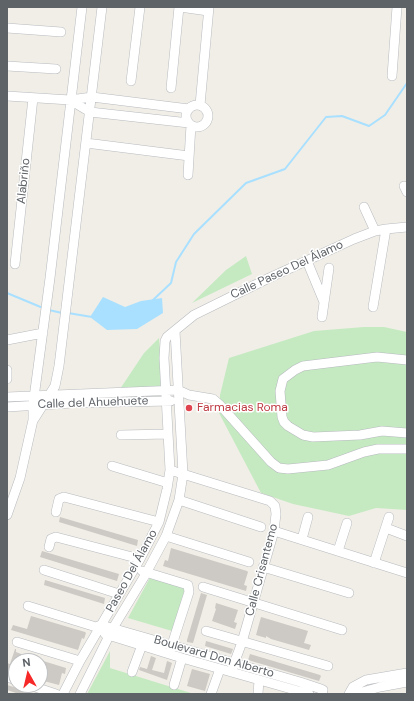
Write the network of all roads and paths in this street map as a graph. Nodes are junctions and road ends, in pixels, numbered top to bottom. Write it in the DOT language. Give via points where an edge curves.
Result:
graph roads {
  1 [pos="82,7"];
  2 [pos="102,7"];
  3 [pos="140,7"];
  4 [pos="180,7"];
  5 [pos="397,7"];
  6 [pos="209,9"];
  7 [pos="7,28"];
  8 [pos="60,32"];
  9 [pos="7,66"];
  10 [pos="56,69"];
  11 [pos="392,76"];
  12 [pos="131,81"];
  13 [pos="171,88"];
  14 [pos="7,96"];
  15 [pos="92,97"];
  16 [pos="33,98"];
  17 [pos="70,100"];
  18 [pos="200,105"];
  19 [pos="189,109"];
  20 [pos="90,112"];
  21 [pos="190,124"];
  22 [pos="86,143"];
  23 [pos="189,156"];
  24 [pos="188,175"];
  25 [pos="364,207"];
  26 [pos="407,227"];
  27 [pos="386,229"];
  28 [pos="375,231"];
  29 [pos="307,261"];
  30 [pos="16,264"];
  31 [pos="329,268"];
  32 [pos="324,302"];
  33 [pos="373,306"];
  34 [pos="322,317"];
  35 [pos="175,331"];
  36 [pos="43,333"];
  37 [pos="7,340"];
  38 [pos="407,360"];
  39 [pos="7,370"];
  40 [pos="7,378"];
  41 [pos="178,390"];
  42 [pos="165,391"];
  43 [pos="50,394"];
  44 [pos="35,395"];
  45 [pos="189,395"];
  46 [pos="7,397"];
  47 [pos="166,401"];
  48 [pos="179,401"];
  49 [pos="43,404"];
  50 [pos="33,405"];
  51 [pos="7,408"];
  52 [pos="33,420"];
  53 [pos="407,433"];
  54 [pos="168,434"];
  55 [pos="121,435"];
  56 [pos="407,449"];
  57 [pos="112,466"];
  58 [pos="170,470"];
  59 [pos="183,474"];
  60 [pos="168,483"];
  61 [pos="179,500"];
  62 [pos="56,512"];
  63 [pos="7,515"];
  64 [pos="308,517"];
  65 [pos="389,517"];
  66 [pos="159,522"];
  67 [pos="347,523"];
  68 [pos="261,527"];
  69 [pos="386,528"];
  70 [pos="274,531"];
  71 [pos="166,536"];
  72 [pos="407,536"];
  73 [pos="302,539"];
  74 [pos="49,547"];
  75 [pos="338,551"];
  76 [pos="140,559"];
  77 [pos="249,562"];
  78 [pos="374,562"];
  79 [pos="263,567"];
  80 [pos="134,568"];
  81 [pos="44,570"];
  82 [pos="146,573"];
  83 [pos="407,573"];
  84 [pos="203,587"];
  85 [pos="349,593"];
  86 [pos="119,594"];
  87 [pos="254,603"];
  88 [pos="28,606"];
  89 [pos="98,628"];
  90 [pos="342,630"];
  91 [pos="206,631"];
  92 [pos="111,632"];
  93 [pos="17,642"];
  94 [pos="242,642"];
  95 [pos="142,645"];
  96 [pos="171,650"];
  97 [pos="182,658"];
  98 [pos="80,661"];
  99 [pos="235,663"];
  100 [pos="328,666"];
  101 [pos="220,669"];
  102 [pos="132,672"];
  103 [pos="231,672"];
  104 [pos="407,673"];
  105 [pos="259,680"];
  106 [pos="407,682"];
  107 [pos="174,685"];
  108 [pos="298,689"];
  109 [pos="380,690"];
  110 [pos="62,694"];
  111 [pos="80,694"];
  112 [pos="211,694"];
  113 [pos="258,694"];
  114 [pos="309,694"];
  115 [pos="322,694"];
  116 [pos="349,694"];
  117 [pos="355,694"];
  1 -- 17 [label="street"];
  2 -- 15 [label="street"];
  3 -- 12 [label="street"];
  4 -- 6 [label="street"];
  4 -- 13 [label="street"];
  5 -- 11 [label="street"];
  6 -- 18 [label="street"];
  7 -- 8 [label="street"];
  9 -- 10 [label="street"];
  14 -- 16 [label="street"];
  15 -- 17 [label="street"];
  15 -- 19 [label="street"];
  15 -- 20 [label="street"];
  16 -- 17 [label="street"];
  16 -- 30 [label="street, Alabriño"];
  17 -- 20 [label="street"];
  17 -- 36 [label="street"];
  18 -- 19 [label="street"];
  18 -- 21 [label="street" via="208,113 208,120 203,126 195,127"];
  19 -- 21 [label="street" via="186,116"];
  20 -- 21 [label="street"];
  20 -- 22 [label="street"];
  21 -- 23 [label="street"];
  22 -- 23 [label="street"];
  22 -- 43 [label="street" via="59,366 55,386"];
  23 -- 24 [label="street"];
  25 -- 28 [label="street"];
  26 -- 27 [label="street, Calle Paseo Del Álamo"];
  27 -- 28 [label="street, Calle Paseo Del Álamo"];
  27 -- 33 [label="street"];
  28 -- 29 [label="street, Calle Paseo Del Álamo"];
  29 -- 32 [label="street"];
  29 -- 35 [label="street, Calle Paseo Del Álamo" via="200,311"];
  31 -- 32 [label="street"];
  32 -- 34 [label="street"];
  35 -- 41 [label="street"];
  35 -- 42 [label="street, Calle Paseo Del Álamo" via="165,341"];
  36 -- 37 [label="street"];
  36 -- 44 [label="street"];
  38 -- 53 [label="street" via="377,357 303,366 284,379 280,391 284,422 303,435 360,435 382,431"];
  39 -- 40 [label="street"];
  41 -- 42 [label="street, Calle del Ahuehuete"];
  41 -- 45 [label="street"];
  41 -- 48 [label="street, Paseo Del Álamo"];
  42 -- 43 [label="street, Calle del Ahuehuete"];
  42 -- 47 [label="street, Paseo Del Álamo"];
  43 -- 44 [label="street, Calle del Ahuehuete"];
  43 -- 49 [label="street"];
  44 -- 46 [label="street, Calle del Ahuehuete"];
  44 -- 50 [label="street"];
  45 -- 48 [label="street"];
  45 -- 56 [label="street" via="213,399 279,468 328,465 378,449"];
  47 -- 48 [label="street, Calle del Ahuehuete"];
  47 -- 49 [label="street, Calle del Ahuehuete"];
  47 -- 54 [label="street, Paseo Del Álamo"];
  48 -- 59 [label="street, Paseo Del Álamo"];
  49 -- 50 [label="street, Calle del Ahuehuete"];
  49 -- 52 [label="street"];
  50 -- 51 [label="street, Calle del Ahuehuete"];
  50 -- 52 [label="street"];
  52 -- 63 [label="street" via="20,478"];
  54 -- 55 [label="street"];
  54 -- 58 [label="street, Paseo Del Álamo"];
  57 -- 60 [label="street"];
  58 -- 59 [label="street, Calle Crisantemo"];
  58 -- 60 [label="street, Paseo Del Álamo"];
  59 -- 61 [label="street, Paseo Del Álamo"];
  59 -- 70 [label="street, Calle Crisantemo" via="270,501 276,506"];
  60 -- 66 [label="street, Paseo Del Álamo"];
  61 -- 68 [label="street"];
  61 -- 71 [label="street, Paseo Del Álamo"];
  62 -- 66 [label="street" via="59,499 64,497"];
  64 -- 73 [label="street"];
  65 -- 69 [label="street"];
  66 -- 76 [label="street, Paseo Del Álamo"];
  67 -- 75 [label="street"];
  69 -- 72 [label="street"];
  69 -- 78 [label="street"];
  70 -- 73 [label="street"];
  70 -- 79 [label="street, Calle Crisantemo"];
  71 -- 77 [label="street"];
  71 -- 82 [label="street, Paseo Del Álamo"];
  73 -- 75 [label="street"];
  74 -- 76 [label="street" via="51,539 56,537"];
  75 -- 78 [label="street"];
  76 -- 80 [label="street, Paseo Del Álamo"];
  78 -- 83 [label="street"];
  79 -- 85 [label="street"];
  79 -- 87 [label="street, Calle Crisantemo"];
  80 -- 82 [label="street"];
  80 -- 86 [label="street, Paseo Del Álamo"];
  81 -- 86 [label="street"];
  82 -- 92 [label="street, Paseo Del Álamo"];
  82 -- 96 [label="street" via="188,585 189,592"];
  84 -- 87 [label="street"];
  86 -- 89 [label="street, Paseo Del Álamo"];
  87 -- 90 [label="street"];
  87 -- 94 [label="street, Calle Crisantemo"];
  88 -- 89 [label="street, Boulevard Don Alberto"];
  89 -- 92 [label="street, Boulevard Don Alberto"];
  89 -- 98 [label="street, Paseo Del Álamo"];
  91 -- 94 [label="street"];
  92 -- 95 [label="street, Boulevard Don Alberto"];
  92 -- 96 [label="street, Boulevard Don Alberto"];
  92 -- 111 [label="street, Paseo Del Álamo"];
  93 -- 98 [label="street"];
  94 -- 99 [label="street, Calle Crisantemo"];
  94 -- 100 [label="street"];
  95 -- 96 [label="street, Boulevard Don Alberto"];
  95 -- 102 [label="street"];
  96 -- 97 [label="street, Boulevard Don Alberto"];
  96 -- 99 [label="street, Boulevard Don Alberto"];
  97 -- 101 [label="street, Boulevard Don Alberto"];
  97 -- 107 [label="street"];
  98 -- 110 [label="street, Paseo Del Álamo"];
  99 -- 103 [label="street, Calle Crisantemo"];
  99 -- 108 [label="street, Boulevard Don Alberto"];
  101 -- 103 [label="street, Boulevard Don Alberto"];
  101 -- 112 [label="street"];
  103 -- 105 [label="street, Boulevard Don Alberto"];
  104 -- 116 [label="street" via="366,680 353,687"];
  105 -- 108 [label="street, Boulevard Don Alberto"];
  105 -- 113 [label="street"];
  106 -- 109 [label="street"];
  108 -- 114 [label="street, Boulevard Don Alberto"];
  108 -- 115 [label="street, Boulevard Don Alberto" via="321,688"];
  109 -- 117 [label="street"];
}
